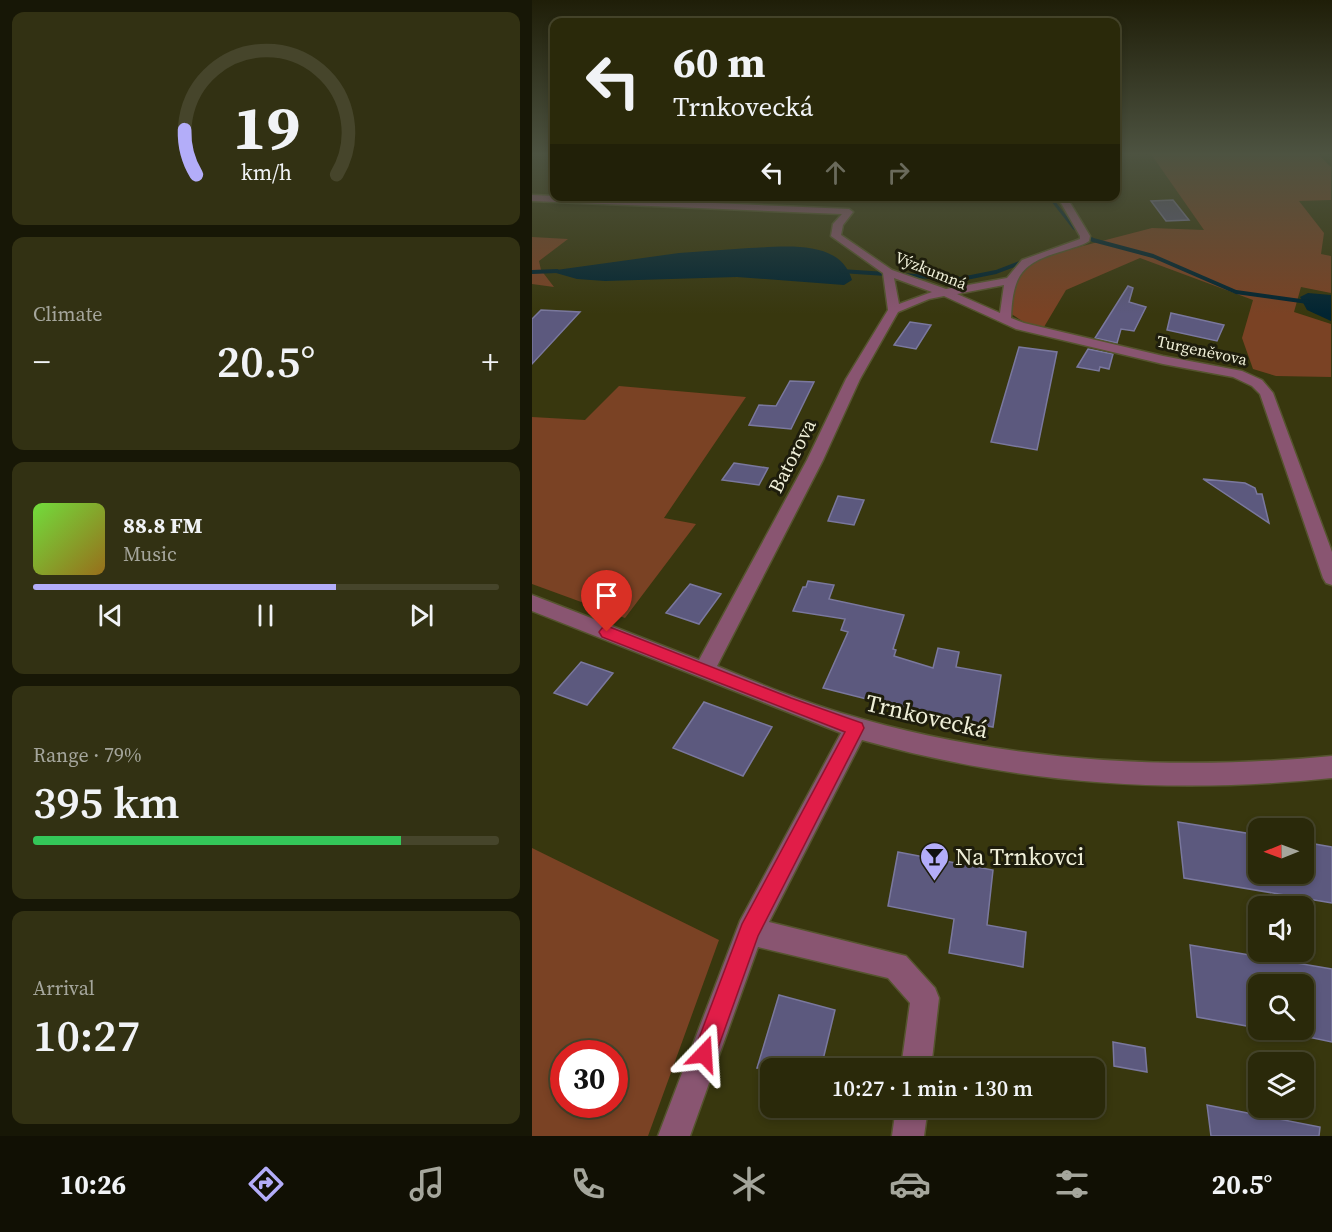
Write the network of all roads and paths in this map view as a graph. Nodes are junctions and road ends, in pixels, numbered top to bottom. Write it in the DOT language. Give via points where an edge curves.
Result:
graph roads {
  1 [pos="736,207"];
  2 [pos="1067,207"];
  3 [pos="888,272"];
  4 [pos="1009,281"];
  5 [pos="946,293"];
  6 [pos="894,310"];
  7 [pos="1005,318"];
  8 [pos="1332,578"];
  9 [pos="532,603"];
  10 [pos="704,671"];
  11 [pos="856,728"];
  12 [pos="1332,767"];
  13 [pos="750,931"];
  14 [pos="917,1058"];
  15 [pos="910,1118"];
  16 [pos="674,1136"];
  17 [pos="908,1136"];
  1 -- 3 [label="street, Výzkumná" via="849,212 838,224 836,236"];
  2 -- 4 [label="street" via="1084,241 1022,262"];
  3 -- 5 [label="street, Výzkumná"];
  3 -- 6 [label="street"];
  4 -- 5 [label="street"];
  4 -- 7 [label="street"];
  5 -- 6 [label="street" via="926,296"];
  5 -- 7 [label="street, Výzkumná"];
  6 -- 10 [label="street, Batorova" via="853,380"];
  7 -- 8 [label="street, Turgeněvova" via="1020,326 1230,372 1257,383 1266,393"];
  9 -- 10 [label="street, Trnkovecká"];
  10 -- 11 [label="street, Trnkovecká"];
  11 -- 12 [label="street, Trnkovecká" via="964,755 1113,774 1208,776"];
  11 -- 13 [label="street"];
  13 -- 14 [label="street" via="896,966 925,998"];
  13 -- 16 [label="street"];
  15 -- 17 [label="street"];
}
